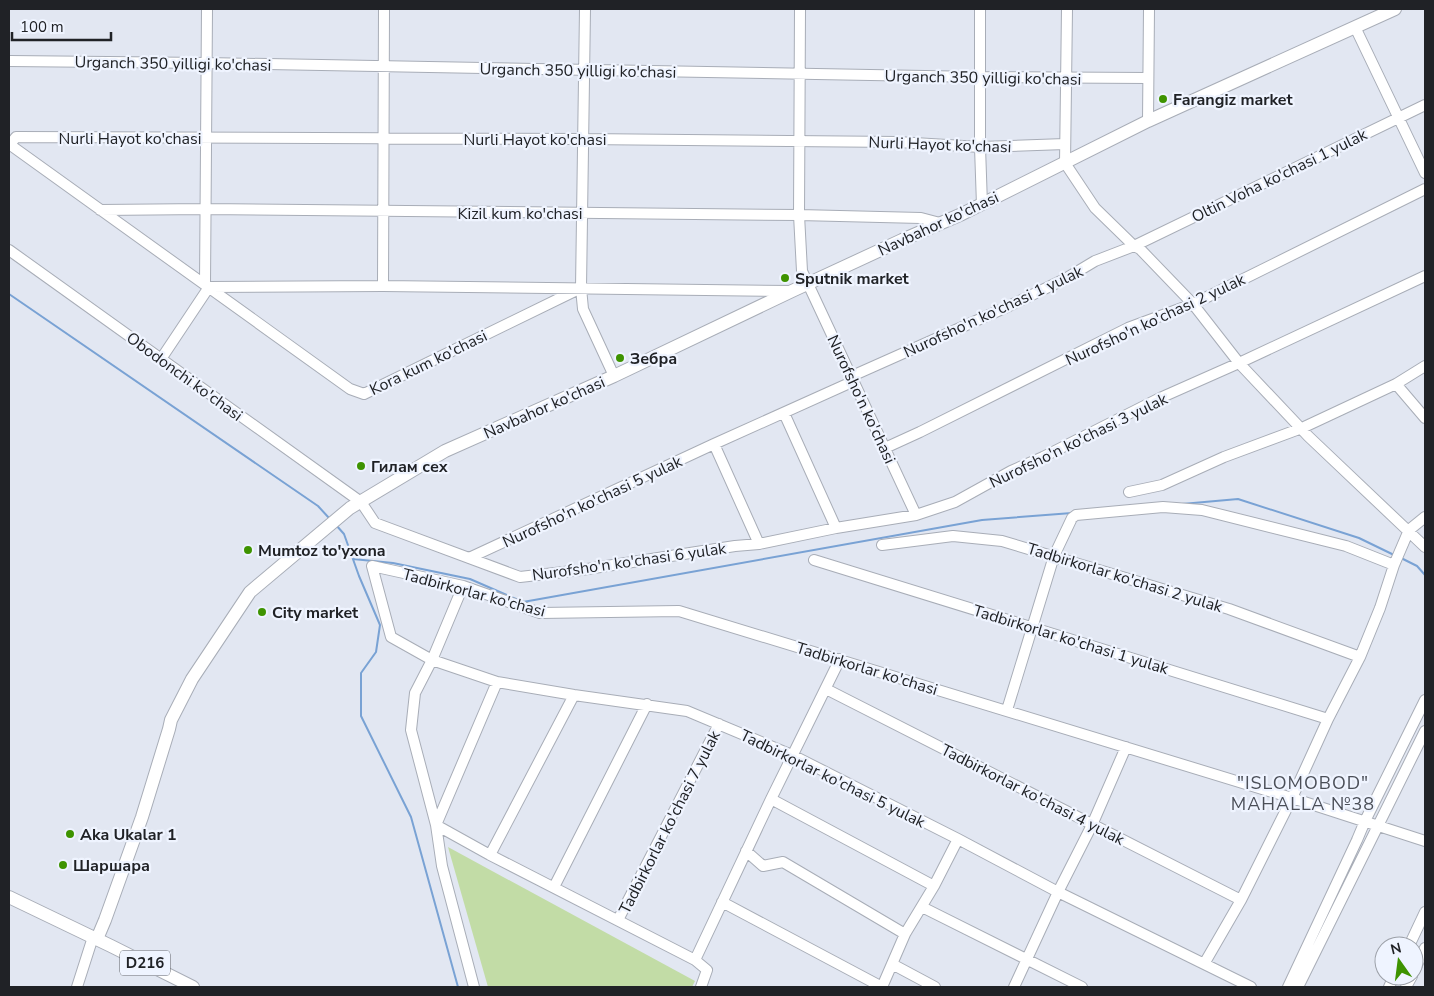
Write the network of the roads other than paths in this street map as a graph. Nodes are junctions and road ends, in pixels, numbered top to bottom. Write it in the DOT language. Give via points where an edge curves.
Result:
graph roads {
  1 [pos="207,9"];
  2 [pos="384,9"];
  3 [pos="585,9"];
  4 [pos="800,9"];
  5 [pos="980,9"];
  6 [pos="1067,9"];
  7 [pos="1149,9"];
  8 [pos="1395,9"];
  9 [pos="1355,27"];
  10 [pos="9,61"];
  11 [pos="206,63"];
  12 [pos="384,67"];
  13 [pos="584,70"];
  14 [pos="800,74"];
  15 [pos="979,77"];
  16 [pos="1067,78"];
  17 [pos="1148,78"];
  18 [pos="1425,105"];
  19 [pos="1398,118"];
  20 [pos="1148,121"];
  21 [pos="206,138"];
  22 [pos="383,138"];
  23 [pos="583,138"];
  24 [pos="800,141"];
  25 [pos="1065,144"];
  26 [pos="9,145"];
  27 [pos="980,147"];
  28 [pos="1065,163"];
  29 [pos="1425,173"];
  30 [pos="1425,189"];
  31 [pos="982,205"];
  32 [pos="205,209"];
  33 [pos="100,210"];
  34 [pos="383,212"];
  35 [pos="582,213"];
  36 [pos="799,215"];
  37 [pos="940,223"];
  38 [pos="1134,246"];
  39 [pos="9,250"];
  40 [pos="1425,276"];
  41 [pos="808,283"];
  42 [pos="207,286"];
  43 [pos="383,286"];
  44 [pos="580,288"];
  45 [pos="792,291"];
  46 [pos="1193,304"];
  47 [pos="161,358"];
  48 [pos="1239,363"];
  49 [pos="1425,366"];
  50 [pos="614,376"];
  51 [pos="853,379"];
  52 [pos="1396,384"];
  53 [pos="784,413"];
  54 [pos="1425,418"];
  55 [pos="1302,428"];
  56 [pos="714,444"];
  57 [pos="885,448"];
  58 [pos="1129,492"];
  59 [pos="355,505"];
  60 [pos="916,515"];
  61 [pos="1425,517"];
  62 [pos="836,528"];
  63 [pos="1409,530"];
  64 [pos="759,544"];
  65 [pos="882,545"];
  66 [pos="1425,546"];
  67 [pos="1054,556"];
  68 [pos="469,558"];
  69 [pos="1397,558"];
  70 [pos="814,560"];
  71 [pos="463,586"];
  72 [pos="1032,627"];
  73 [pos="391,637"];
  74 [pos="1360,656"];
  75 [pos="840,659"];
  76 [pos="432,660"];
  77 [pos="498,682"];
  78 [pos="826,689"];
  79 [pos="574,695"];
  80 [pos="1425,700"];
  81 [pos="647,704"];
  82 [pos="1007,710"];
  83 [pos="1328,719"];
  84 [pos="719,724"];
  85 [pos="1425,731"];
  86 [pos="1126,747"];
  87 [pos="792,754"];
  88 [pos="1381,788"];
  89 [pos="1395,794"];
  90 [pos="1292,798"];
  91 [pos="771,799"];
  92 [pos="1365,820"];
  93 [pos="436,825"];
  94 [pos="1092,825"];
  95 [pos="1379,825"];
  96 [pos="958,839"];
  97 [pos="1425,841"];
  98 [pos="746,851"];
  99 [pos="490,855"];
  100 [pos="934,886"];
  101 [pos="554,888"];
  102 [pos="1058,892"];
  103 [pos="9,897"];
  104 [pos="1241,900"];
  105 [pos="722,902"];
  106 [pos="922,907"];
  107 [pos="1425,912"];
  108 [pos="618,920"];
  109 [pos="906,934"];
  110 [pos="1413,936"];
  111 [pos="95,938"];
  112 [pos="695,960"];
  113 [pos="1028,960"];
  114 [pos="892,964"];
  115 [pos="1204,964"];
  116 [pos="77,987"];
  117 [pos="193,987"];
  118 [pos="474,987"];
  119 [pos="701,987"];
  120 [pos="882,987"];
  121 [pos="935,987"];
  122 [pos="1014,987"];
  123 [pos="1082,987"];
  124 [pos="1251,987"];
  125 [pos="1288,987"];
  126 [pos="1298,987"];
  1 -- 11 [label="street"];
  2 -- 12 [label="street"];
  3 -- 13 [label="street"];
  4 -- 14 [label="street, Nurofsho'n ko'chasi"];
  5 -- 15 [label="street"];
  6 -- 16 [label="street"];
  7 -- 17 [label="street"];
  8 -- 9 [label="main road, Navbahor ko'chasi"];
  9 -- 19 [label="street"];
  9 -- 20 [label="main road, Navbahor ko'chasi"];
  10 -- 11 [label="street, Urganch 350 yilligi ko'chasi"];
  11 -- 12 [label="street, Urganch 350 yilligi ko'chasi"];
  11 -- 21 [label="street"];
  12 -- 13 [label="street, Urganch 350 yilligi ko'chasi"];
  12 -- 22 [label="street"];
  13 -- 14 [label="street, Urganch 350 yilligi ko'chasi"];
  13 -- 23 [label="street"];
  14 -- 15 [label="street, Urganch 350 yilligi ko'chasi"];
  14 -- 24 [label="street, Nurofsho'n ko'chasi"];
  15 -- 16 [label="street, Urganch 350 yilligi ko'chasi"];
  15 -- 27 [label="street"];
  16 -- 17 [label="street, Urganch 350 yilligi ko'chasi"];
  16 -- 25 [label="street"];
  17 -- 20 [label="street"];
  18 -- 19 [label="street, Oltin Voha ko'chasi 1 yulak"];
  19 -- 29 [label="street"];
  19 -- 38 [label="street, Oltin Voha ko'chasi 1 yulak"];
  20 -- 28 [label="main road, Navbahor ko'chasi"];
  21 -- 22 [label="street, Nurli Hayot ko'chasi"];
  21 -- 26 [label="street, Nurli Hayot ko'chasi" via="16,137"];
  21 -- 32 [label="street"];
  22 -- 23 [label="street, Nurli Hayot ko'chasi"];
  22 -- 34 [label="street"];
  23 -- 24 [label="street, Nurli Hayot ko'chasi"];
  23 -- 35 [label="street"];
  24 -- 27 [label="street, Nurli Hayot ko'chasi"];
  24 -- 36 [label="street, Nurofsho'n ko'chasi"];
  25 -- 27 [label="street, Nurli Hayot ko'chasi"];
  25 -- 28 [label="street"];
  26 -- 33 [label="street, Kora kum ko'chasi"];
  27 -- 31 [label="street"];
  28 -- 31 [label="main road, Navbahor ko'chasi"];
  28 -- 38 [label="street" via="1095,208"];
  30 -- 46 [label="street, Nurofsho'n ko'chasi 2 yulak"];
  31 -- 37 [label="main road, Navbahor ko'chasi"];
  32 -- 33 [label="street, Kizil kum ko'chasi"];
  32 -- 34 [label="street, Kizil kum ko'chasi"];
  32 -- 42 [label="street"];
  33 -- 42 [label="street, Kora kum ko'chasi"];
  34 -- 35 [label="street, Kizil kum ko'chasi"];
  34 -- 43 [label="street"];
  35 -- 36 [label="street, Kizil kum ko'chasi"];
  35 -- 44 [label="street"];
  36 -- 37 [label="street, Kizil kum ko'chasi" via="921,218"];
  36 -- 41 [label="street, Nurofsho'n ko'chasi" via="802,271"];
  37 -- 41 [label="main road, Navbahor ko'chasi"];
  38 -- 46 [label="street"];
  38 -- 51 [label="street, Nurofsho'n ko'chasi 1 yulak"];
  39 -- 47 [label="street, Obodonchi ko'chasi"];
  40 -- 48 [label="street, Nurofsho'n ko'chasi 3 yulak"];
  41 -- 45 [label="main road, Navbahor ko'chasi"];
  41 -- 51 [label="street, Nurofsho'n ko'chasi"];
  42 -- 43 [label="street, Kora kum ko'chasi"];
  42 -- 44 [label="street, Kora kum ko'chasi" via="350,390 364,394"];
  42 -- 47 [label="street"];
  43 -- 44 [label="street, Kora kum ko'chasi"];
  44 -- 45 [label="street, Kora kum ko'chasi"];
  44 -- 50 [label="street" via="583,310"];
  45 -- 50 [label="main road, Navbahor ko'chasi"];
  46 -- 48 [label="street"];
  46 -- 57 [label="street, Nurofsho'n ko'chasi 2 yulak" via="1128,328"];
  47 -- 59 [label="street, Obodonchi ko'chasi"];
  48 -- 55 [label="street"];
  48 -- 60 [label="street, Nurofsho'n ko'chasi 3 yulak" via="1160,398 955,502"];
  49 -- 52 [label="street"];
  50 -- 59 [label="main road, Navbahor ko'chasi" via="445,451"];
  51 -- 53 [label="street, Nurofsho'n ko'chasi 5 yulak"];
  51 -- 57 [label="street, Nurofsho'n ko'chasi"];
  52 -- 54 [label="street"];
  52 -- 55 [label="street"];
  53 -- 56 [label="street, Nurofsho'n ko'chasi 5 yulak"];
  53 -- 62 [label="street"];
  55 -- 58 [label="street" via="1224,457 1162,485"];
  55 -- 63 [label="street"];
  56 -- 64 [label="street"];
  56 -- 68 [label="street, Nurofsho'n ko'chasi 5 yulak"];
  57 -- 60 [label="street, Nurofsho'n ko'chasi"];
  59 -- 68 [label="street, Nurofsho'n ko'chasi 6 yulak" via="375,522"];
  59 -- 111 [label="main road, Navbahor ko'chasi" via="250,592 192,679 171,720 142,817 105,920"];
  60 -- 62 [label="street, Nurofsho'n ko'chasi 6 yulak"];
  61 -- 63 [label="street"];
  62 -- 64 [label="street, Nurofsho'n ko'chasi 6 yulak"];
  63 -- 66 [label="street"];
  63 -- 69 [label="street"];
  64 -- 68 [label="street, Nurofsho'n ko'chasi 6 yulak" via="520,577"];
  65 -- 67 [label="street, Tadbirkorlar ko'chasi 2 yulak" via="953,536 1002,541"];
  67 -- 69 [label="street" via="1076,515 1163,507 1202,510"];
  67 -- 72 [label="street"];
  67 -- 74 [label="street, Tadbirkorlar ko'chasi 2 yulak" via="1229,608"];
  69 -- 74 [label="street"];
  70 -- 72 [label="street, Tadbirkorlar ko'chasi 1 yulak"];
  71 -- 73 [label="street, Tadbirkorlar ko'chasi" via="372,566"];
  71 -- 75 [label="street, Tadbirkorlar ko'chasi" via="540,613 679,611"];
  71 -- 76 [label="street"];
  72 -- 82 [label="street"];
  72 -- 83 [label="street, Tadbirkorlar ko'chasi 1 yulak"];
  73 -- 76 [label="street, Tadbirkorlar ko'chasi 5 yulak"];
  74 -- 83 [label="street"];
  75 -- 78 [label="street"];
  75 -- 82 [label="street, Tadbirkorlar ko'chasi"];
  76 -- 77 [label="street, Tadbirkorlar ko'chasi 5 yulak"];
  76 -- 93 [label="street" via="415,693 411,730"];
  77 -- 79 [label="street, Tadbirkorlar ko'chasi 5 yulak"];
  77 -- 93 [label="street"];
  78 -- 87 [label="street"];
  78 -- 94 [label="street, Tadbirkorlar ko'chasi 4 yulak"];
  79 -- 81 [label="street, Tadbirkorlar ko'chasi 5 yulak"];
  79 -- 99 [label="street"];
  80 -- 88 [label="street"];
  81 -- 84 [label="street, Tadbirkorlar ko'chasi 5 yulak" via="687,710"];
  81 -- 101 [label="street"];
  82 -- 86 [label="street, Tadbirkorlar ko'chasi"];
  83 -- 90 [label="street"];
  84 -- 87 [label="street, Tadbirkorlar ko'chasi 5 yulak"];
  84 -- 108 [label="street, Tadbirkorlar ko'chasi 7 yulak"];
  85 -- 89 [label="street"];
  86 -- 90 [label="street, Tadbirkorlar ko'chasi"];
  86 -- 94 [label="street"];
  87 -- 91 [label="street"];
  87 -- 96 [label="street, Tadbirkorlar ko'chasi 5 yulak"];
  88 -- 89 [label="street"];
  88 -- 92 [label="street"];
  89 -- 95 [label="street"];
  90 -- 92 [label="street, Tadbirkorlar ko'chasi"];
  90 -- 104 [label="street"];
  91 -- 98 [label="street"];
  91 -- 100 [label="street"];
  92 -- 95 [label="street, Tadbirkorlar ko'chasi"];
  92 -- 125 [label="street"];
  93 -- 99 [label="street"];
  93 -- 118 [label="street" via="442,866"];
  94 -- 102 [label="street"];
  94 -- 104 [label="street, Tadbirkorlar ko'chasi 4 yulak"];
  95 -- 97 [label="street, Tadbirkorlar ko'chasi"];
  95 -- 126 [label="street"];
  96 -- 100 [label="street"];
  96 -- 102 [label="street, Tadbirkorlar ko'chasi 5 yulak"];
  98 -- 105 [label="street"];
  98 -- 109 [label="street" via="763,866 783,862"];
  99 -- 101 [label="street"];
  100 -- 106 [label="street"];
  101 -- 108 [label="street"];
  102 -- 113 [label="street"];
  102 -- 115 [label="street, Tadbirkorlar ko'chasi 5 yulak"];
  103 -- 111 [label="main road, D216"];
  104 -- 115 [label="street"];
  105 -- 112 [label="street"];
  105 -- 120 [label="street"];
  106 -- 109 [label="street"];
  106 -- 113 [label="street"];
  107 -- 110 [label="street"];
  108 -- 112 [label="street"];
  109 -- 114 [label="street"];
  111 -- 116 [label="street"];
  111 -- 117 [label="main road, D216"];
  112 -- 119 [label="street" via="707,970"];
  113 -- 122 [label="street"];
  113 -- 123 [label="street"];
  114 -- 120 [label="street"];
  114 -- 121 [label="street"];
  115 -- 124 [label="street, Tadbirkorlar ko'chasi 5 yulak"];
}
